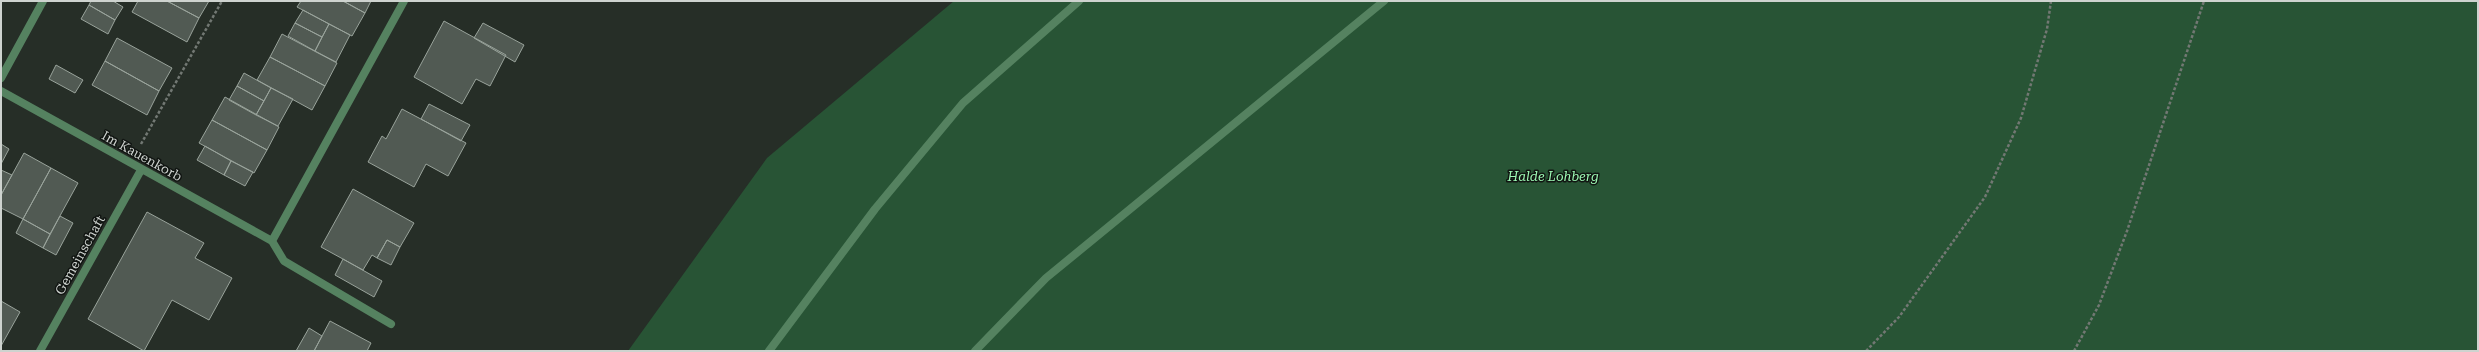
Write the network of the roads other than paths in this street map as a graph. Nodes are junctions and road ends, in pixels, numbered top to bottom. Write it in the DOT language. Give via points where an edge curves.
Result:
graph roads {
  1 [pos="43,1"];
  2 [pos="404,1"];
  3 [pos="1079,1"];
  4 [pos="1384,1"];
  5 [pos="1,78"];
  6 [pos="1,91"];
  7 [pos="142,170"];
  8 [pos="272,241"];
  9 [pos="391,324"];
  10 [pos="40,351"];
  11 [pos="768,351"];
  12 [pos="975,351"];
  1 -- 5 [label="street"];
  2 -- 8 [label="street"];
  3 -- 11 [label="street" via="963,103 875,209"];
  4 -- 12 [label="street" via="1046,278"];
  6 -- 7 [label="street, Im Kauenkorb"];
  7 -- 8 [label="street, Im Kauenkorb"];
  7 -- 10 [label="street, Gemeinschaft"];
  8 -- 9 [label="street" via="284,261"];
}
